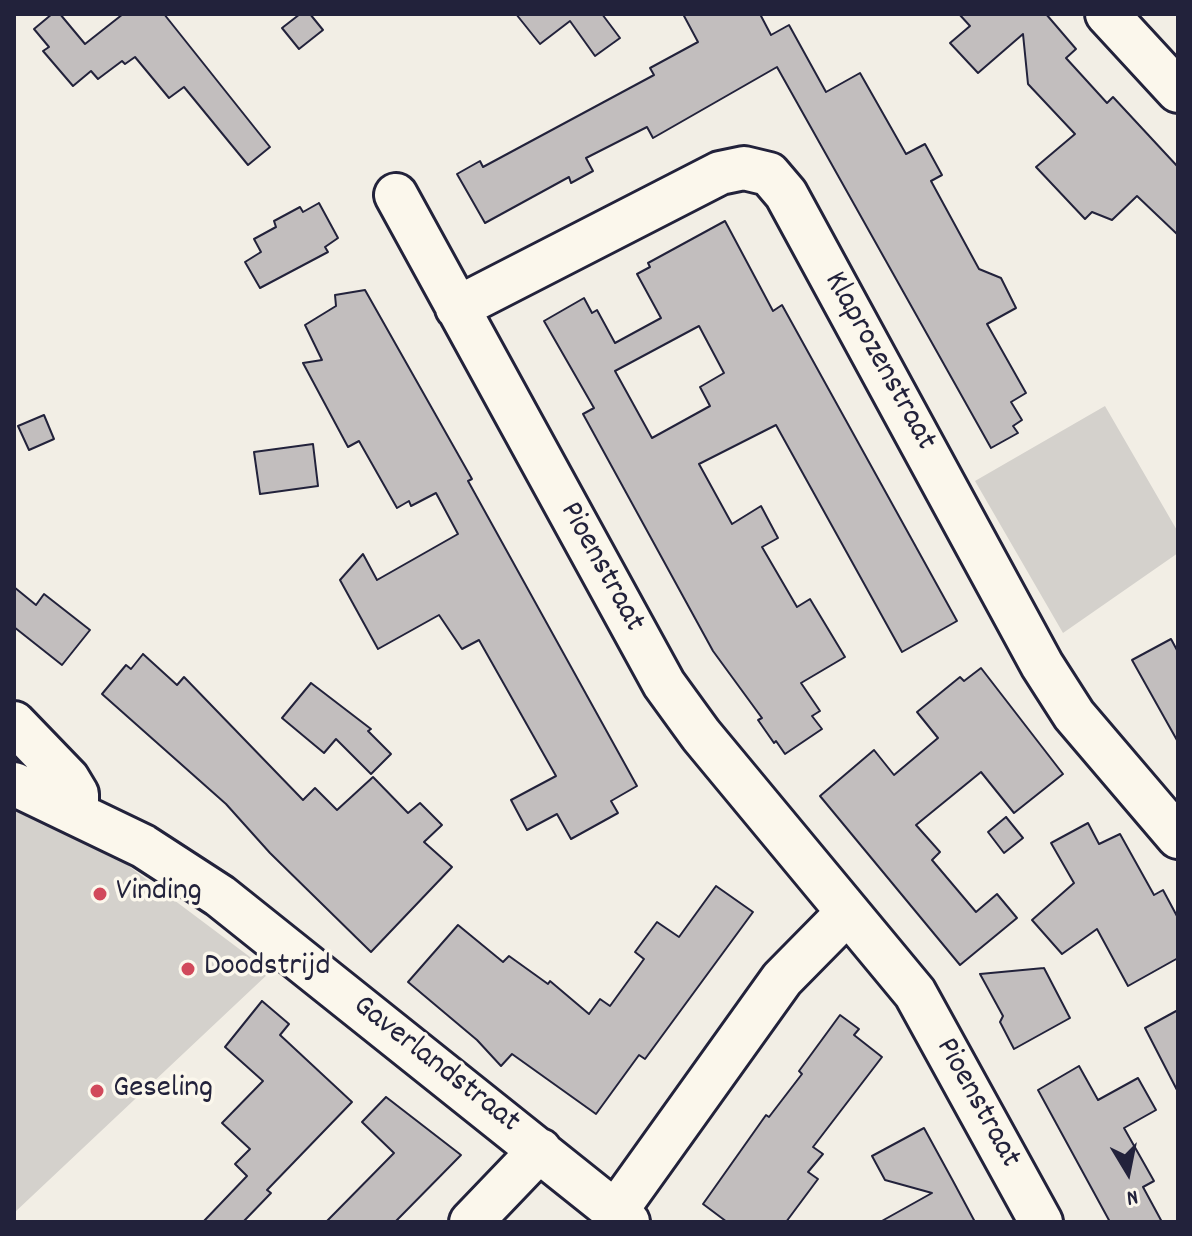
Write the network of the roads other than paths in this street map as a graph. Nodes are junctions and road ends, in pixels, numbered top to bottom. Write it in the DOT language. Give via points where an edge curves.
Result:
graph roads {
  1 [pos="1107,14"];
  2 [pos="1178,91"];
  3 [pos="396,195"];
  4 [pos="457,308"];
  5 [pos="14,723"];
  6 [pos="14,784"];
  7 [pos="77,812"];
  8 [pos="1178,837"];
  9 [pos="848,912"];
  10 [pos="540,1150"];
  11 [pos="622,1216"];
  12 [pos="471,1222"];
  13 [pos="1041,1222"];
  1 -- 2 [label="street"];
  3 -- 4 [label="street, Pioenstraat"];
  4 -- 8 [label="street, Klaprozenstraat" via="720,173 744,168 769,174 786,194 1042,665 1074,715"];
  4 -- 9 [label="street, Pioenstraat" via="664,684"];
  5 -- 7 [label="street" via="68,779 77,794"];
  6 -- 7 [label="street, Gaverlandstraat"];
  7 -- 10 [label="street, Gaverlandstraat" via="143,846 220,896"];
  9 -- 11 [label="street" via="782,979"];
  9 -- 13 [label="street, Pioenstraat" via="915,993"];
  10 -- 11 [label="street, Gaverlandstraat"];
  10 -- 12 [label="street"];
}
